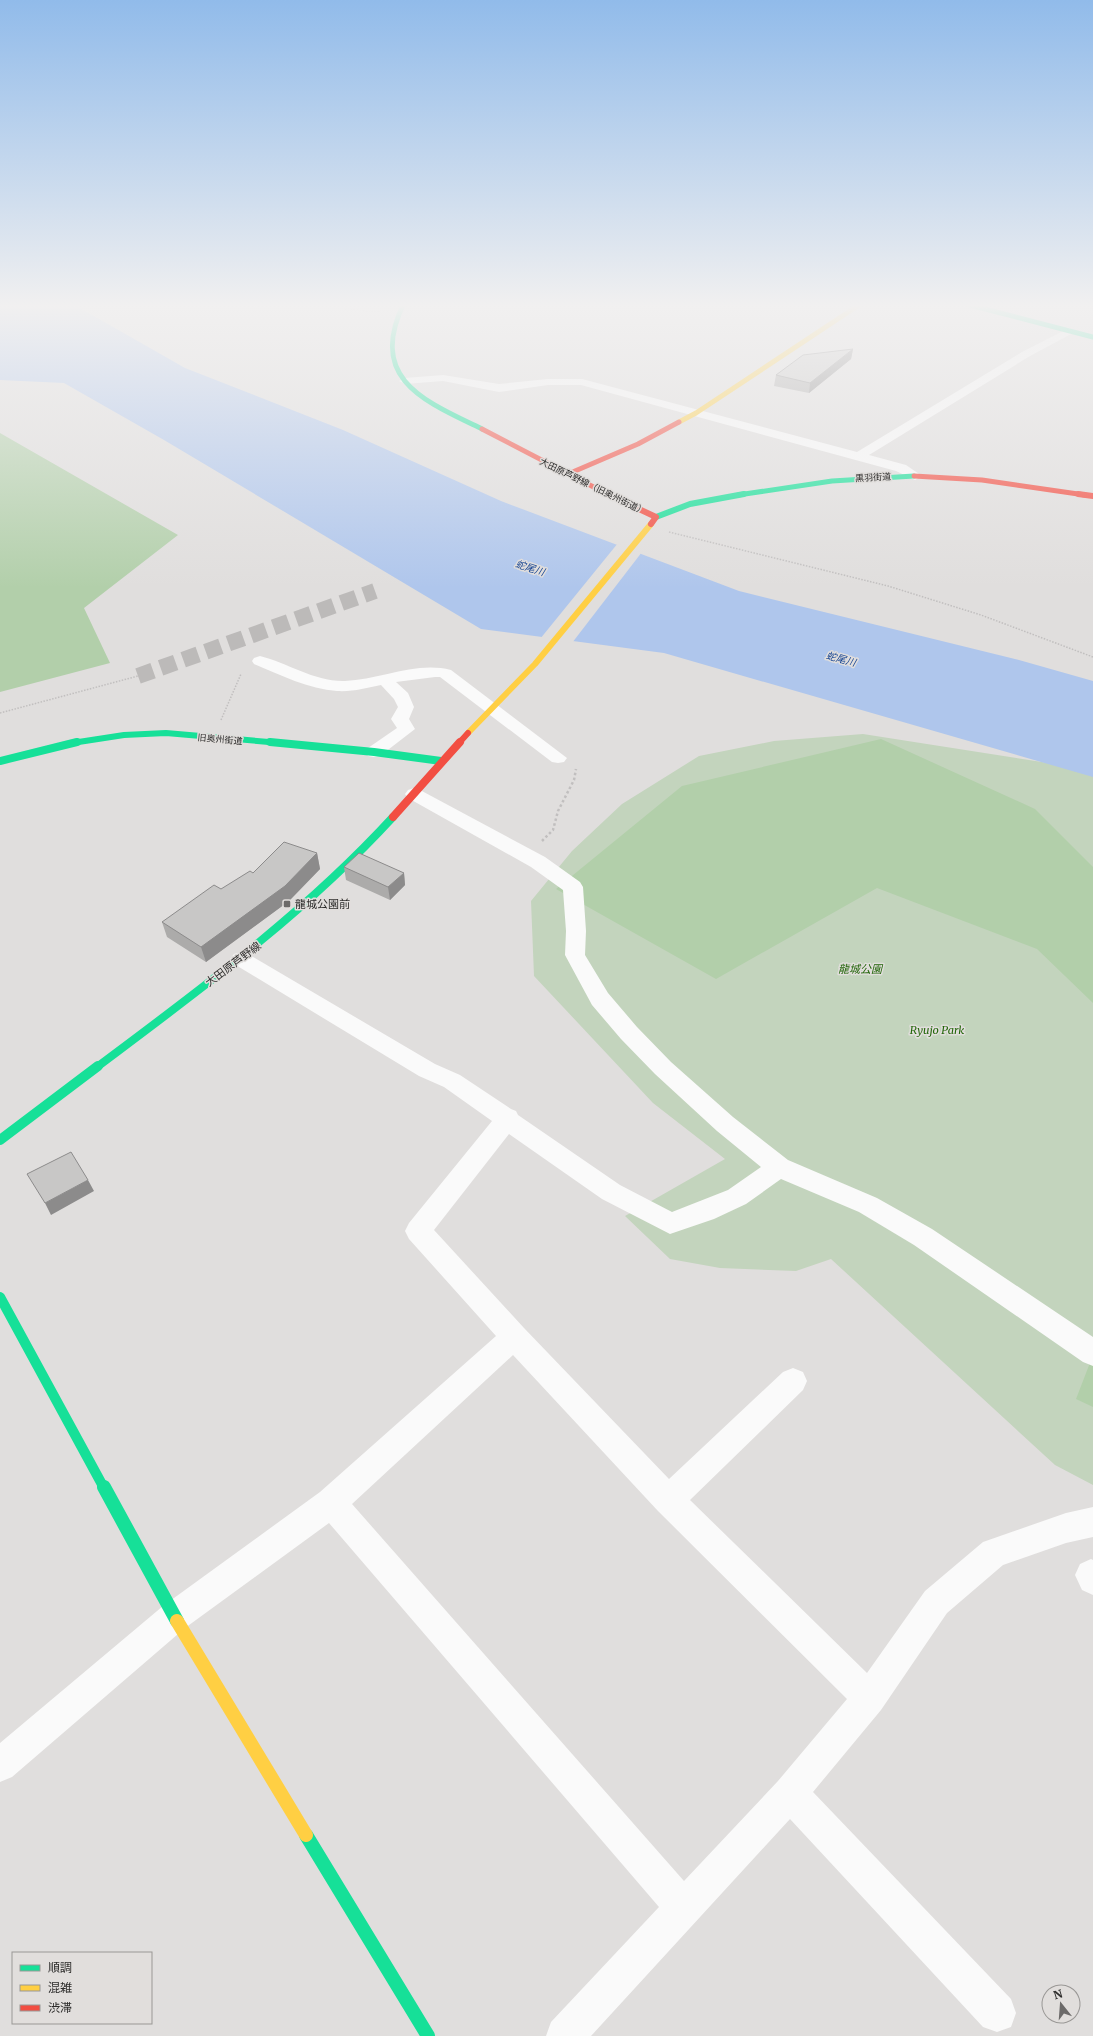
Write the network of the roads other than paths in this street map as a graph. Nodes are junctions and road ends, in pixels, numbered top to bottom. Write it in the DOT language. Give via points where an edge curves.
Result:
graph roads {
  1 [pos="422,398"];
  2 [pos="643,398"];
  3 [pos="719,398"];
  4 [pos="954,398"];
  5 [pos="696,413"];
  6 [pos="859,456"];
  7 [pos="568,474"];
  8 [pos="915,476"];
  9 [pos="1093,496"];
  10 [pos="656,517"];
  11 [pos="260,661"];
  12 [pos="385,680"];
  13 [pos="374,752"];
  14 [pos="558,758"];
  15 [pos="0,761"];
  16 [pos="441,761"];
  17 [pos="414,794"];
  18 [pos="241,959"];
  19 [pos="508,1118"];
  20 [pos="0,1140"];
  21 [pos="779,1167"];
  22 [pos="0,1297"];
  23 [pos="514,1337"];
  24 [pos="1093,1352"];
  25 [pos="793,1381"];
  26 [pos="669,1500"];
  27 [pos="331,1503"];
  28 [pos="1093,1522"];
  29 [pos="174,1617"];
  30 [pos="869,1698"];
  31 [pos="0,1765"];
  32 [pos="790,1793"];
  33 [pos="684,1908"];
  34 [pos="997,2013"];
  35 [pos="428,2036"];
  36 [pos="565,2036"];
  1 -- 7 [label="street, 大田原芦野線（旧奥州街道）"];
  2 -- 5 [label="street"];
  3 -- 5 [label="street"];
  4 -- 6 [label="street"];
  5 -- 6 [label="street"];
  5 -- 7 [label="street" via="638,444"];
  6 -- 8 [label="street" via="901,468"];
  7 -- 10 [label="street, 大田原芦野線（旧奥州街道）"];
  8 -- 9 [label="street, 黒羽街道"];
  8 -- 10 [label="street, 黒羽街道" via="854,478 780,488 673,508"];
  10 -- 16 [label="street, 大田原芦野線（旧奥州街道）" via="535,664"];
  11 -- 12 [label="street" via="285,671 344,687"];
  12 -- 13 [label="street" via="402,697 406,707 400,719 406,729"];
  12 -- 14 [label="street" via="432,672 445,673"];
  13 -- 15 [label="street, 旧奥州街道" via="136,732 102,736"];
  13 -- 16 [label="street, 旧奥州街道"];
  16 -- 17 [label="street, 大田原芦野線"];
  17 -- 18 [label="street, 大田原芦野線" via="368,845 313,899"];
  17 -- 21 [label="street" via="538,862 572,887 576,931 575,955 600,999 663,1068 725,1124"];
  18 -- 19 [label="street" via="427,1070 452,1081"];
  18 -- 20 [label="street, 大田原芦野線"];
  19 -- 21 [label="street" via="611,1192 670,1223 705,1212 737,1197"];
  19 -- 23 [label="street" via="418,1232"];
  21 -- 24 [label="street" via="868,1205 923,1237"];
  22 -- 29 [label="street"];
  23 -- 26 [label="street"];
  23 -- 27 [label="street"];
  25 -- 26 [label="street"];
  26 -- 30 [label="street"];
  27 -- 29 [label="street"];
  27 -- 33 [label="street"];
  28 -- 30 [label="street" via="1066,1528 994,1553 936,1602"];
  29 -- 31 [label="street"];
  29 -- 35 [label="street"];
  30 -- 32 [label="street"];
  32 -- 33 [label="street"];
  32 -- 34 [label="street"];
  33 -- 36 [label="street"];
}
